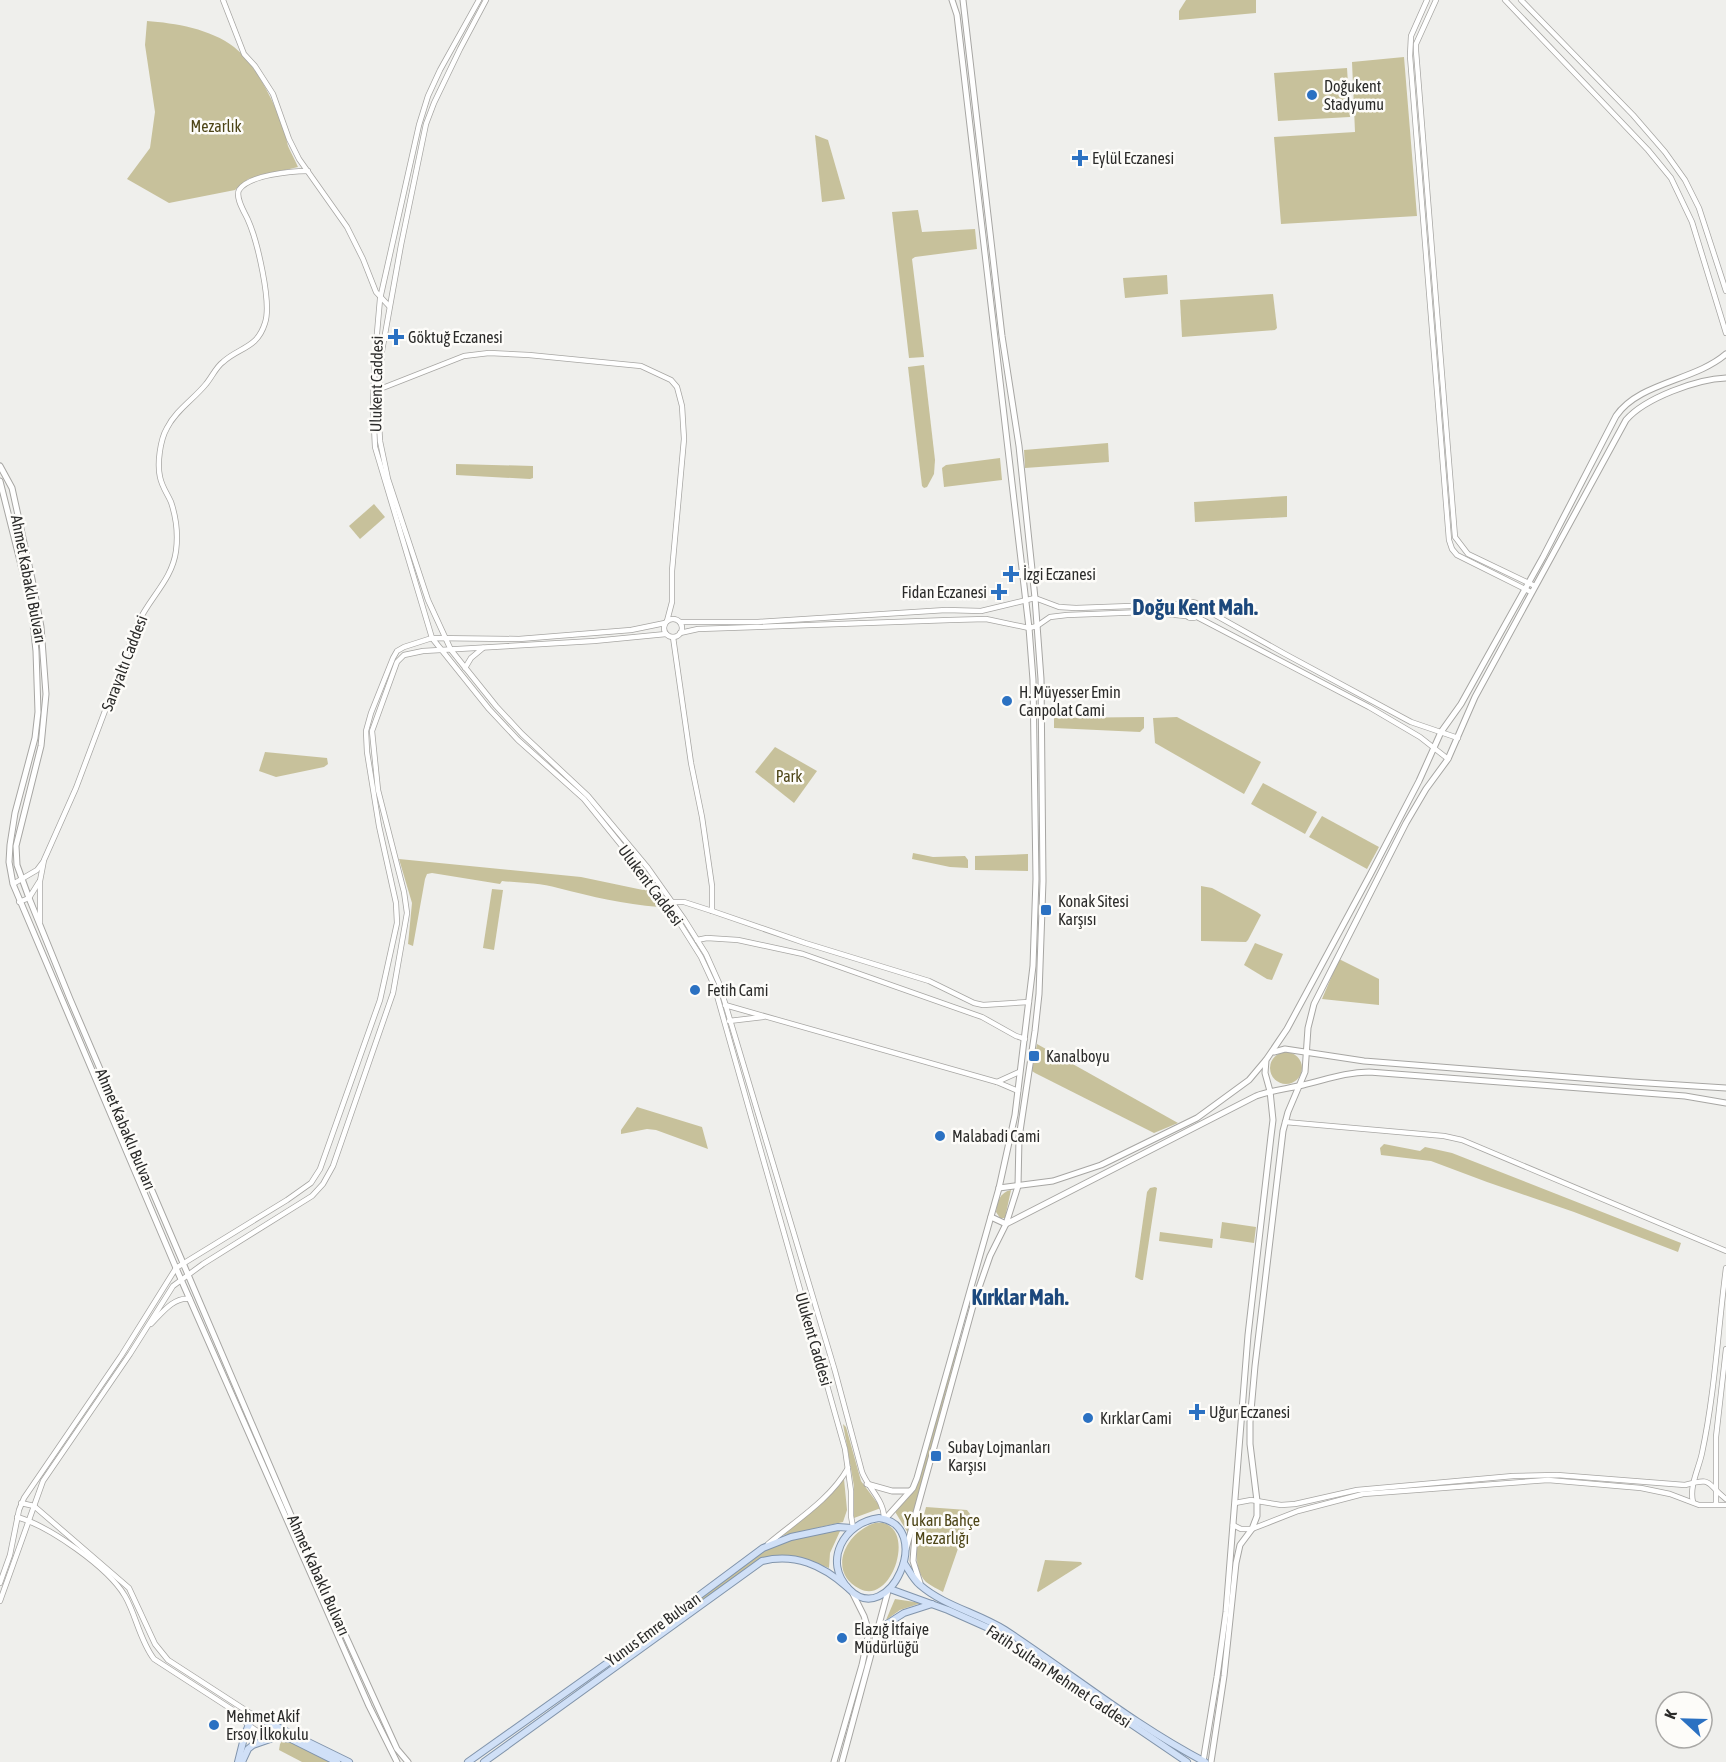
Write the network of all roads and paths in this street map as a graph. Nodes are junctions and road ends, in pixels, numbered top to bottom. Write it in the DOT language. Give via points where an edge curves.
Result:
graph roads {
  1 [pos="224,0"];
  2 [pos="479,0"];
  3 [pos="486,0"];
  4 [pos="952,0"];
  5 [pos="963,0"];
  6 [pos="1427,0"];
  7 [pos="1436,0"];
  8 [pos="1504,0"];
  9 [pos="1521,0"];
  10 [pos="308,171"];
  11 [pos="1726,291"];
  12 [pos="381,299"];
  13 [pos="389,306"];
  14 [pos="1726,333"];
  15 [pos="1726,354"];
  16 [pos="1726,378"];
  17 [pos="380,389"];
  18 [pos="0,466"];
  19 [pos="0,481"];
  20 [pos="1529,582"];
  21 [pos="1535,586"];
  22 [pos="1528,591"];
  23 [pos="1035,598"];
  24 [pos="1026,600"];
  25 [pos="672,602"];
  26 [pos="1186,604"];
  27 [pos="1199,606"];
  28 [pos="1186,616"];
  29 [pos="1197,617"];
  30 [pos="679,621"];
  31 [pos="666,622"];
  32 [pos="1037,626"];
  33 [pos="1029,627"];
  34 [pos="680,633"];
  35 [pos="666,634"];
  36 [pos="444,637"];
  37 [pos="673,637"];
  38 [pos="432,638"];
  39 [pos="483,648"];
  40 [pos="441,650"];
  41 [pos="451,650"];
  42 [pos="465,668"];
  43 [pos="1441,732"];
  44 [pos="1458,738"];
  45 [pos="1433,747"];
  46 [pos="1448,759"];
  47 [pos="45,860"];
  48 [pos="23,879"];
  49 [pos="40,881"];
  50 [pos="12,884"];
  51 [pos="29,898"];
  52 [pos="19,902"];
  53 [pos="671,902"];
  54 [pos="712,911"];
  55 [pos="41,926"];
  56 [pos="697,940"];
  57 [pos="1029,1002"];
  58 [pos="725,1005"];
  59 [pos="765,1016"];
  60 [pos="729,1021"];
  61 [pos="1025,1039"];
  62 [pos="1274,1052"];
  63 [pos="1306,1053"];
  64 [pos="1266,1060"];
  65 [pos="1019,1072"];
  66 [pos="997,1082"];
  67 [pos="1301,1086"];
  68 [pos="1726,1088"];
  69 [pos="1018,1091"];
  70 [pos="1270,1091"];
  71 [pos="1726,1103"];
  72 [pos="1285,1122"];
  73 [pos="1018,1186"];
  74 [pos="999,1188"];
  75 [pos="991,1217"];
  76 [pos="1006,1224"];
  77 [pos="1725,1249"];
  78 [pos="183,1263"];
  79 [pos="176,1268"];
  80 [pos="1726,1268"];
  81 [pos="188,1275"];
  82 [pos="181,1279"];
  83 [pos="190,1299"];
  84 [pos="143,1333"];
  85 [pos="1726,1349"];
  86 [pos="849,1468"];
  87 [pos="1694,1482"];
  88 [pos="867,1484"];
  89 [pos="1716,1489"];
  90 [pos="910,1491"];
  91 [pos="1726,1499"];
  92 [pos="1257,1501"];
  93 [pos="1693,1502"];
  94 [pos="21,1503"];
  95 [pos="1235,1503"];
  96 [pos="1716,1504"];
  97 [pos="1726,1505"];
  98 [pos="34,1506"];
  99 [pos="17,1516"];
  100 [pos="884,1519"];
  101 [pos="30,1520"];
  102 [pos="1233,1525"];
  103 [pos="853,1527"];
  104 [pos="913,1527"];
  105 [pos="1252,1529"];
  106 [pos="764,1548"];
  107 [pos="905,1551"];
  108 [pos="904,1563"];
  109 [pos="0,1583"];
  110 [pos="920,1585"];
  111 [pos="847,1587"];
  112 [pos="889,1590"];
  113 [pos="852,1592"];
  114 [pos="0,1601"];
  115 [pos="933,1604"];
  116 [pos="879,1629"];
  117 [pos="253,1715"];
  118 [pos="248,1725"];
  119 [pos="273,1725"];
  120 [pos="268,1738"];
  121 [pos="238,1762"];
  122 [pos="243,1762"];
  123 [pos="337,1762"];
  124 [pos="349,1762"];
  125 [pos="397,1762"];
  126 [pos="408,1762"];
  127 [pos="468,1762"];
  128 [pos="484,1762"];
  129 [pos="834,1762"];
  130 [pos="842,1762"];
  131 [pos="1187,1762"];
  132 [pos="1203,1762"];
  133 [pos="1211,1762"];
  1 -- 10 [label="street" via="243,54 273,94 289,139"];
  2 -- 12 [label="street, Ulukent Caddesi" via="428,96"];
  3 -- 13 [label="street" via="426,124"];
  4 -- 24 [label="main road" via="957,15"];
  5 -- 23 [label="main road"];
  6 -- 22 [label="street" via="1411,36 1410,56 1449,540 1457,555"];
  7 -- 20 [label="street" via="1416,51 1455,537 1468,554"];
  8 -- 14 [label="street" via="1671,178 1692,222"];
  9 -- 11 [label="street" via="1633,116 1685,180 1699,208"];
  10 -- 12 [label="street" via="347,227"];
  10 -- 47 [label="street, Sarayaltı Caddesi" via="269,176 239,190 264,286 266,321 251,344 223,362 172,419 165,433 159,472 176,525 174,562 138,623"];
  12 -- 13 [label="street"];
  12 -- 38 [label="street, Ulukent Caddesi" via="373,404 375,447"];
  13 -- 17 [label="street"];
  15 -- 20 [label="main road" via="1624,406"];
  16 -- 21 [label="main road" via="1698,383 1631,414"];
  17 -- 25 [label="street" via="464,356 489,354 641,366 671,380 682,406 684,439"];
  17 -- 36 [label="street" via="380,441 388,479"];
  18 -- 48 [label="main road, Ahmet Kabaklı Bulvarı" via="12,488 32,579 41,627 46,694 41,746 16,846"];
  19 -- 50 [label="main road, Ahmet Kabaklı Bulvarı" via="31,605 38,712 10,845"];
  20 -- 21 [label="street"];
  20 -- 22 [label="main road"];
  21 -- 22 [label="main road"];
  22 -- 43 [label="main road"];
  22 -- 44 [label="main road"];
  23 -- 24 [label="street"];
  23 -- 26 [label="street" via="1067,608"];
  23 -- 32 [label="main road"];
  24 -- 30 [label="street" via="981,611 758,622"];
  24 -- 33 [label="main road"];
  25 -- 30 [label="street"];
  25 -- 31 [label="street"];
  26 -- 27 [label="street" via="1193,602"];
  26 -- 28 [label="street"];
  27 -- 29 [label="street"];
  27 -- 43 [label="street" via="1412,722"];
  28 -- 29 [label="street"];
  28 -- 32 [label="street" via="1145,612 1067,615 1050,617"];
  29 -- 45 [label="street" via="1369,707"];
  30 -- 31 [label="street"];
  30 -- 34 [label="street"];
  31 -- 35 [label="street"];
  31 -- 36 [label="street" via="631,630 519,639"];
  32 -- 33 [label="street"];
  32 -- 73 [label="main road" via="1043,812 1041,953 1035,1031 1019,1138"];
  33 -- 34 [label="street" via="986,619 698,629"];
  33 -- 57 [label="main road" via="1036,874"];
  34 -- 37 [label="street"];
  35 -- 37 [label="street"];
  35 -- 39 [label="street"];
  36 -- 38 [label="street"];
  36 -- 41 [label="street"];
  37 -- 54 [label="street" via="712,886"];
  38 -- 40 [label="street, Ulukent Caddesi"];
  38 -- 78 [label="street" via="397,651 366,731 397,923 380,1000 320,1169 311,1183 287,1200"];
  39 -- 41 [label="street"];
  39 -- 42 [label="street"];
  40 -- 41 [label="street"];
  40 -- 81 [label="street" via="414,652 397,662 372,731 378,790 407,913 393,993 333,1166 312,1196"];
  40 -- 86 [label="street, Ulukent Caddesi" via="518,741 584,799 643,872 701,957 722,1010"];
  41 -- 42 [label="street"];
  42 -- 53 [label="street" via="522,734 588,796"];
  43 -- 44 [label="street"];
  43 -- 45 [label="main road"];
  44 -- 46 [label="main road"];
  45 -- 46 [label="street"];
  45 -- 62 [label="main road" via="1376,865"];
  46 -- 63 [label="main road" via="1411,814 1316,998"];
  47 -- 48 [label="street"];
  47 -- 49 [label="street"];
  48 -- 50 [label="street"];
  48 -- 51 [label="main road, Ahmet Kabaklı Bulvarı"];
  49 -- 51 [label="street"];
  49 -- 55 [label="street"];
  50 -- 52 [label="main road, Ahmet Kabaklı Bulvarı"];
  51 -- 52 [label="street"];
  51 -- 55 [label="main road, Ahmet Kabaklı Bulvarı"];
  52 -- 79 [label="main road, Ahmet Kabaklı Bulvarı"];
  53 -- 54 [label="street"];
  53 -- 56 [label="street"];
  54 -- 57 [label="street" via="929,981 974,1003"];
  55 -- 78 [label="main road, Ahmet Kabaklı Bulvarı"];
  56 -- 58 [label="street" via="719,983"];
  56 -- 61 [label="street" via="738,940 803,954 982,1017"];
  57 -- 61 [label="main road"];
  58 -- 59 [label="street"];
  58 -- 60 [label="street"];
  59 -- 60 [label="street"];
  59 -- 66 [label="street"];
  60 -- 88 [label="street"];
  61 -- 65 [label="main road"];
  62 -- 63 [label="main road" via="1285,1049"];
  62 -- 64 [label="main road"];
  63 -- 67 [label="main road"];
  63 -- 68 [label="main road" via="1541,1076"];
  64 -- 70 [label="main road"];
  64 -- 73 [label="main road" via="1249,1080 1197,1118 1078,1174"];
  65 -- 66 [label="street"];
  65 -- 69 [label="main road"];
  66 -- 69 [label="street"];
  67 -- 70 [label="main road"];
  67 -- 71 [label="main road" via="1344,1074 1370,1072 1685,1096"];
  67 -- 72 [label="main road"];
  69 -- 74 [label="main road"];
  70 -- 76 [label="main road"];
  70 -- 95 [label="main road" via="1273,1120 1248,1335"];
  72 -- 77 [label="street" via="1462,1140"];
  72 -- 92 [label="main road" via="1250,1422"];
  73 -- 74 [label="main road"];
  73 -- 76 [label="main road"];
  74 -- 75 [label="main road"];
  75 -- 76 [label="main road"];
  75 -- 90 [label="main road" via="920,1468"];
  76 -- 104 [label="main road" via="974,1302"];
  78 -- 79 [label="street"];
  78 -- 81 [label="main road, Ahmet Kabaklı Bulvarı"];
  79 -- 82 [label="main road, Ahmet Kabaklı Bulvarı"];
  79 -- 94 [label="street" via="122,1356"];
  80 -- 87 [label="street" via="1708,1425"];
  81 -- 82 [label="street"];
  81 -- 126 [label="main road, Ahmet Kabaklı Bulvarı" via="297,1528 398,1749"];
  82 -- 83 [label="main road, Ahmet Kabaklı Bulvarı"];
  82 -- 84 [label="street"];
  83 -- 84 [label="street" via="176,1302"];
  83 -- 125 [label="main road, Ahmet Kabaklı Bulvarı"];
  84 -- 98 [label="street" via="43,1480"];
  85 -- 89 [label="street" via="1716,1437"];
  86 -- 103 [label="street, Ulukent Caddesi"];
  86 -- 106 [label="street" via="840,1483"];
  87 -- 89 [label="street" via="1705,1481"];
  87 -- 92 [label="street" via="1684,1485 1524,1476 1357,1490 1295,1504"];
  87 -- 93 [label="street"];
  88 -- 90 [label="main road"];
  88 -- 100 [label="street" via="883,1506"];
  89 -- 91 [label="street"];
  89 -- 96 [label="street"];
  90 -- 100 [label="main road"];
  92 -- 95 [label="street"];
  92 -- 105 [label="main road"];
  93 -- 96 [label="street"];
  93 -- 105 [label="street" via="1628,1486 1548,1480 1497,1483 1354,1496"];
  94 -- 98 [label="street"];
  94 -- 99 [label="street"];
  95 -- 102 [label="main road"];
  96 -- 97 [label="street"];
  98 -- 101 [label="street"];
  98 -- 117 [label="street" via="129,1587 155,1644 168,1660"];
  99 -- 101 [label="street"];
  99 -- 109 [label="street"];
  100 -- 103 [label="main road" via="867,1520"];
  100 -- 107 [label="main road" via="902,1533"];
  101 -- 114 [label="street"];
  101 -- 118 [label="street" via="56,1534 115,1582 134,1612 154,1659 240,1714"];
  102 -- 105 [label="street"];
  102 -- 132 [label="main road" via="1222,1641"];
  103 -- 106 [label="main road, Yunus Emre Bulvarı" via="791,1537"];
  103 -- 111 [label="main road" via="841,1544 837,1562"];
  104 -- 107 [label="main road"];
  104 -- 110 [label="main road" via="913,1561"];
  105 -- 133 [label="main road" via="1240,1545 1236,1563"];
  106 -- 127 [label="main road, Yunus Emre Bulvarı"];
  107 -- 108 [label="main road"];
  108 -- 110 [label="main road"];
  108 -- 112 [label="main road"];
  110 -- 132 [label="main road" via="999,1627"];
  111 -- 113 [label="main road"];
  111 -- 128 [label="main road" via="807,1562 785,1558 762,1561"];
  112 -- 113 [label="main road" via="871,1599"];
  112 -- 115 [label="main road, Fatih Sultan Mehmet Caddesi"];
  112 -- 116 [label="main road"];
  113 -- 129 [label="main road" via="869,1632"];
  115 -- 116 [label="main road" via="904,1613"];
  115 -- 131 [label="main road, Fatih Sultan Mehmet Caddesi" via="1001,1635"];
  116 -- 130 [label="main road"];
  117 -- 118 [label="main road"];
  117 -- 119 [label="main road"];
  118 -- 120 [label="street"];
  118 -- 121 [label="main road"];
  119 -- 120 [label="street"];
  119 -- 124 [label="main road"];
  120 -- 122 [label="main road" via="248,1749"];
  120 -- 123 [label="main road" via="291,1739"];
}
